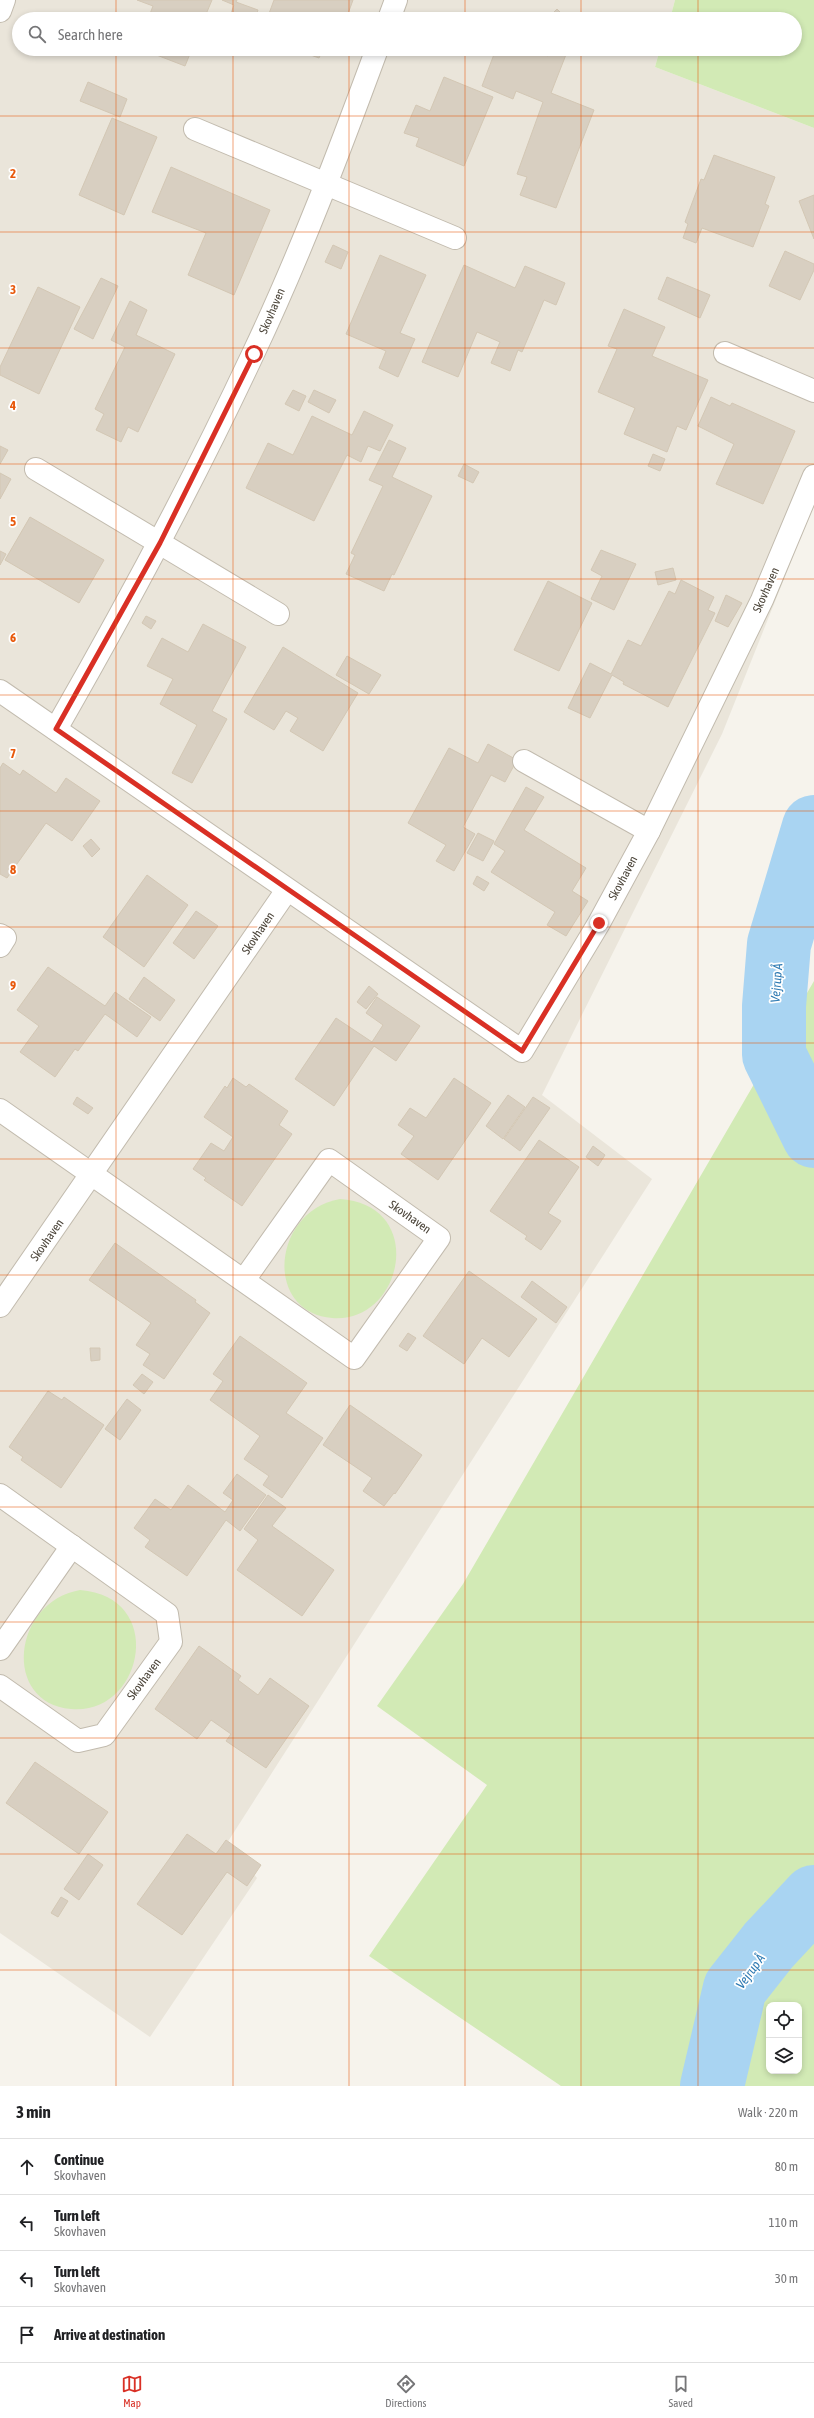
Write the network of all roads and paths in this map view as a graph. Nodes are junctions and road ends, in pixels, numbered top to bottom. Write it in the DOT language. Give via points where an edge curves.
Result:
graph roads {
  1 [pos="4,0"];
  2 [pos="396,0"];
  3 [pos="0,11"];
  4 [pos="392,12"];
  5 [pos="374,56"];
  6 [pos="195,129"];
  7 [pos="327,184"];
  8 [pos="455,238"];
  9 [pos="725,353"];
  10 [pos="814,391"];
  11 [pos="36,469"];
  12 [pos="814,476"];
  13 [pos="160,543"];
  14 [pos="278,614"];
  15 [pos="0,691"];
  16 [pos="56,729"];
  17 [pos="524,761"];
  18 [pos="649,831"];
  19 [pos="287,890"];
  20 [pos="0,935"];
  21 [pos="0,946"];
  22 [pos="0,1110"];
  23 [pos="93,1174"];
  24 [pos="244,1280"];
  25 [pos="0,1306"];
  26 [pos="0,1495"];
  27 [pos="72,1546"];
  28 [pos="0,1649"];
  29 [pos="0,1686"];
  1 -- 3 [label="street"];
  2 -- 4 [label="street"];
  5 -- 7 [label="street, Skovhaven"];
  6 -- 7 [label="street"];
  7 -- 8 [label="street"];
  7 -- 13 [label="street, Skovhaven" via="254,354"];
  9 -- 10 [label="street"];
  11 -- 13 [label="street"];
  12 -- 18 [label="street, Skovhaven" via="762,600"];
  13 -- 14 [label="street"];
  13 -- 16 [label="street, Skovhaven"];
  15 -- 16 [label="street, Skovhaven"];
  16 -- 19 [label="street, Skovhaven"];
  17 -- 18 [label="street"];
  18 -- 19 [label="street, Skovhaven" via="599,923 522,1051"];
  19 -- 23 [label="street, Skovhaven"];
  20 -- 21 [label="street" via="5,938"];
  22 -- 23 [label="street, Skovhaven"];
  23 -- 24 [label="street, Skovhaven"];
  23 -- 25 [label="street, Skovhaven"];
  24 -- 24 [label="street, Skovhaven" via="354,1358 439,1238 329,1160"];
  26 -- 27 [label="street, Skovhaven"];
  27 -- 28 [label="street"];
  27 -- 29 [label="street, Skovhaven" via="167,1614 171,1642 104,1735 78,1741"];
}
